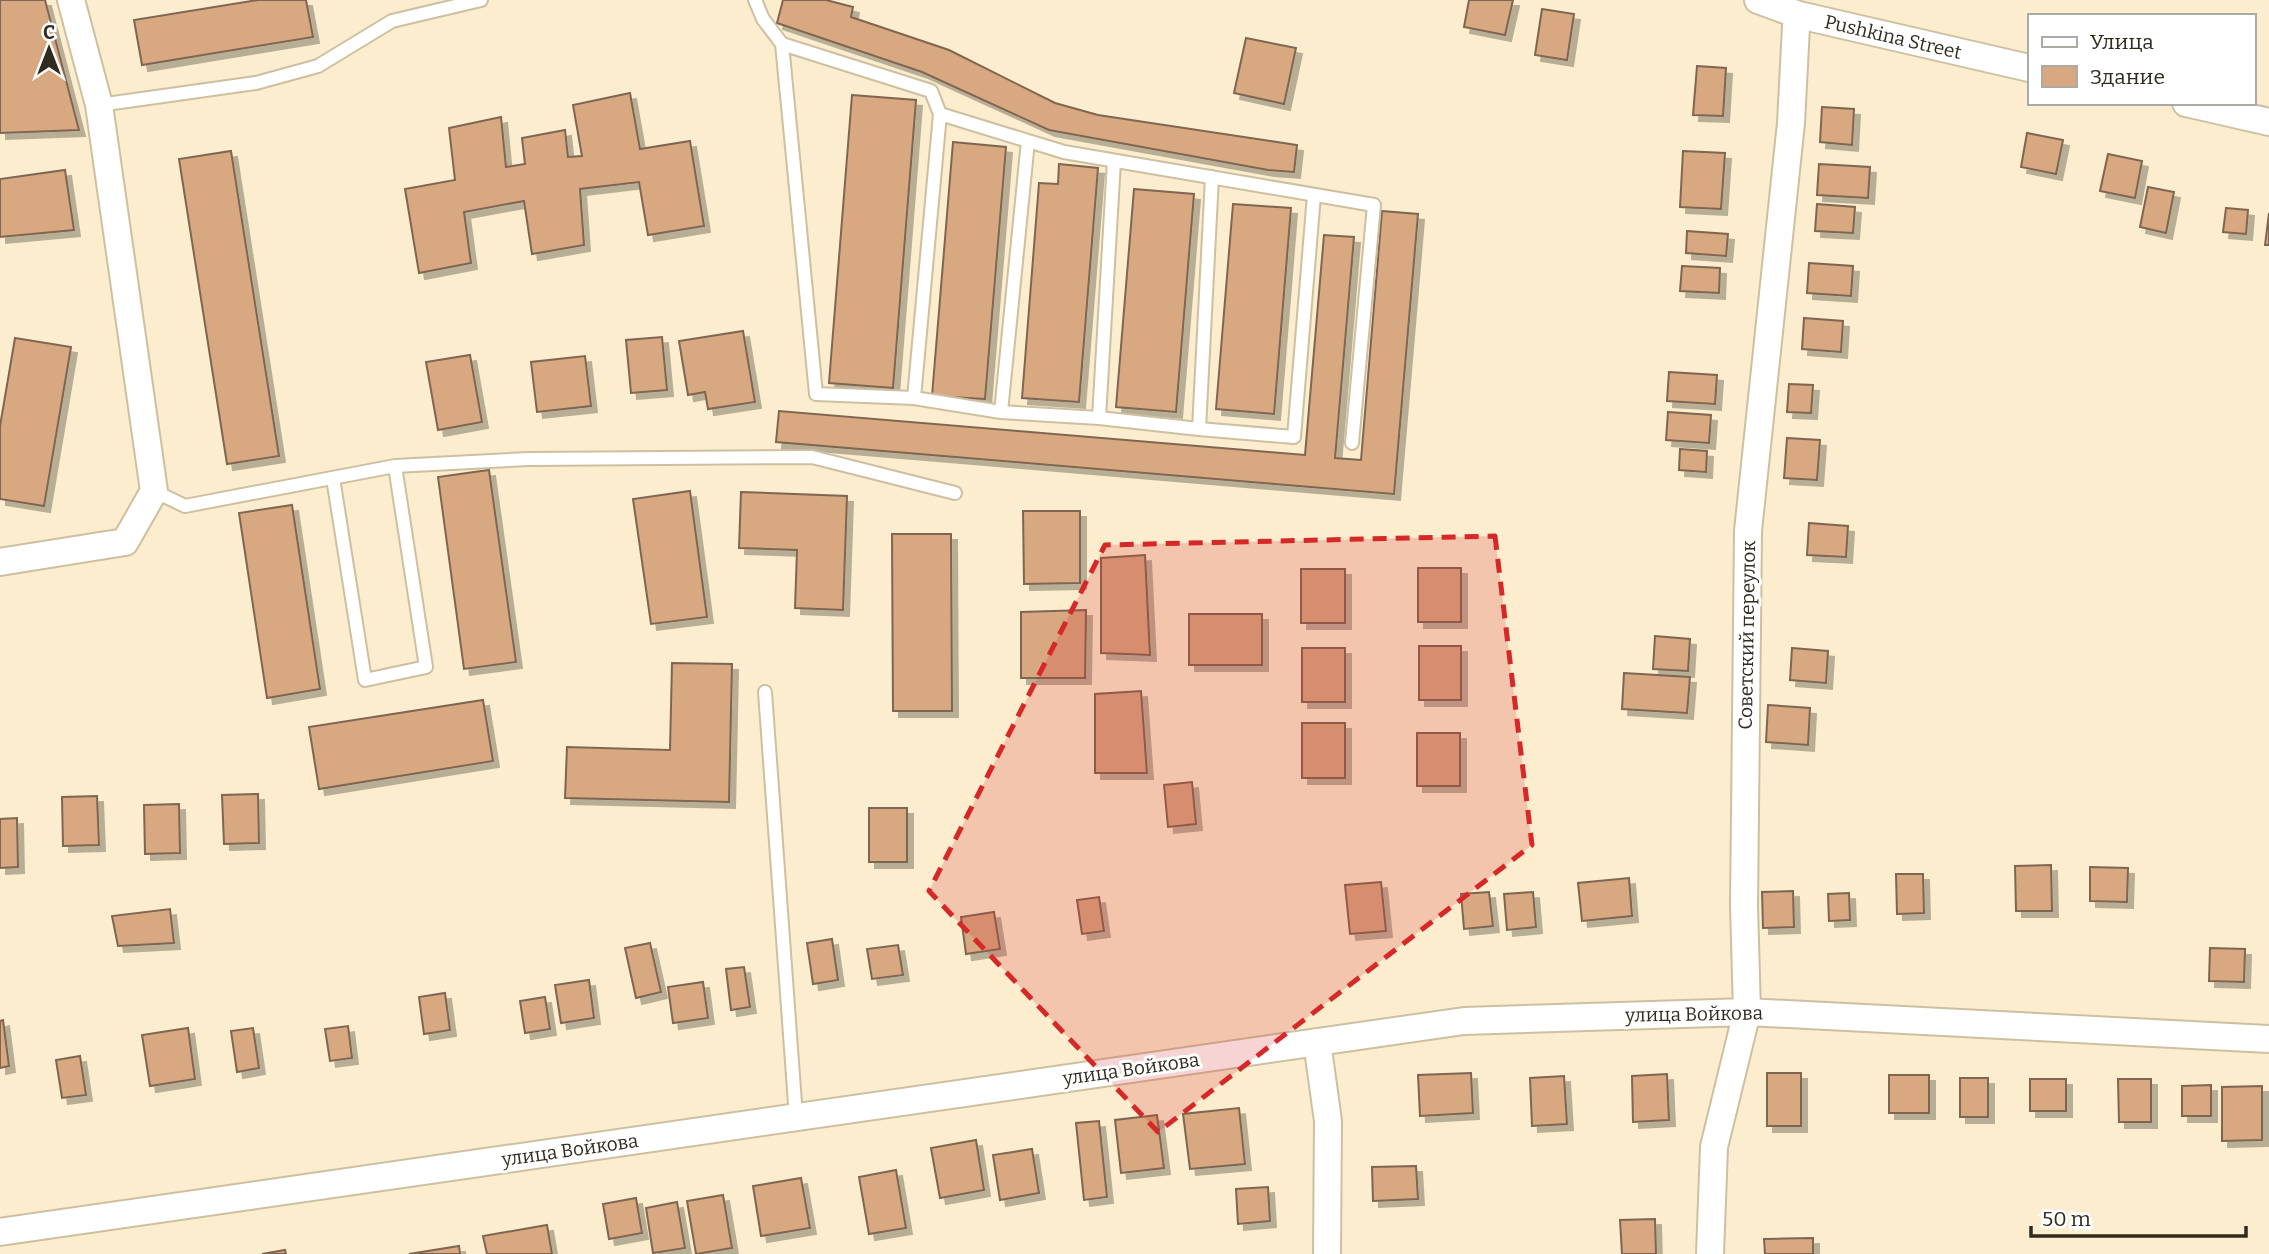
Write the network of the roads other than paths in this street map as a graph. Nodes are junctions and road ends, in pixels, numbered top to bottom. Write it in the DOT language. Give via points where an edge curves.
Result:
graph roads {
  1 [pos="71,0"];
  2 [pos="481,0"];
  3 [pos="755,0"];
  4 [pos="1758,0"];
  5 [pos="1799,15"];
  6 [pos="782,44"];
  7 [pos="2028,68"];
  8 [pos="2195,105"];
  9 [pos="99,106"];
  10 [pos="940,114"];
  11 [pos="2269,122"];
  12 [pos="1028,141"];
  13 [pos="1114,161"];
  14 [pos="1212,177"];
  15 [pos="1314,195"];
  16 [pos="914,398"];
  17 [pos="1001,412"];
  18 [pos="1100,418"];
  19 [pos="1199,429"];
  20 [pos="1352,443"];
  21 [pos="395,466"];
  22 [pos="333,478"];
  23 [pos="154,491"];
  24 [pos="955,493"];
  25 [pos="0,562"];
  26 [pos="765,692"];
  27 [pos="1747,1012"];
  28 [pos="2269,1039"];
  29 [pos="1317,1042"];
  30 [pos="796,1117"];
  31 [pos="0,1232"];
  32 [pos="1327,1254"];
  33 [pos="1710,1254"];
  1 -- 9 [label="street"];
  2 -- 9 [label="lane" via="392,21 306,70 256,83"];
  3 -- 6 [label="lane"];
  4 -- 5 [label="street, Pushkina Street"];
  5 -- 7 [label="street, Pushkina Street"];
  5 -- 27 [label="street, Советский переулок" via="1748,531"];
  6 -- 10 [label="lane" via="931,91"];
  6 -- 16 [label="lane" via="816,394"];
  8 -- 11 [label="street"];
  9 -- 23 [label="street"];
  10 -- 12 [label="lane"];
  10 -- 16 [label="lane"];
  12 -- 13 [label="lane"];
  12 -- 17 [label="lane"];
  13 -- 14 [label="lane"];
  13 -- 18 [label="lane"];
  14 -- 15 [label="lane"];
  14 -- 19 [label="lane"];
  15 -- 19 [label="lane" via="1294,437"];
  15 -- 20 [label="lane" via="1374,205"];
  16 -- 17 [label="lane"];
  17 -- 18 [label="lane"];
  18 -- 19 [label="lane"];
  21 -- 22 [label="lane"];
  21 -- 22 [label="lane" via="426,667 365,680"];
  21 -- 24 [label="lane" via="528,459 812,457"];
  22 -- 23 [label="lane" via="185,506"];
  23 -- 25 [label="street" via="125,542"];
  26 -- 30 [label="lane"];
  27 -- 28 [label="street, улица Войкова"];
  27 -- 29 [label="street, улица Войкова" via="1464,1021"];
  27 -- 33 [label="street, Советский переулок" via="1714,1147"];
  29 -- 30 [label="street, улица Войкова"];
  29 -- 32 [label="street" via="1328,1121"];
  30 -- 31 [label="street, улица Войкова"];
}
